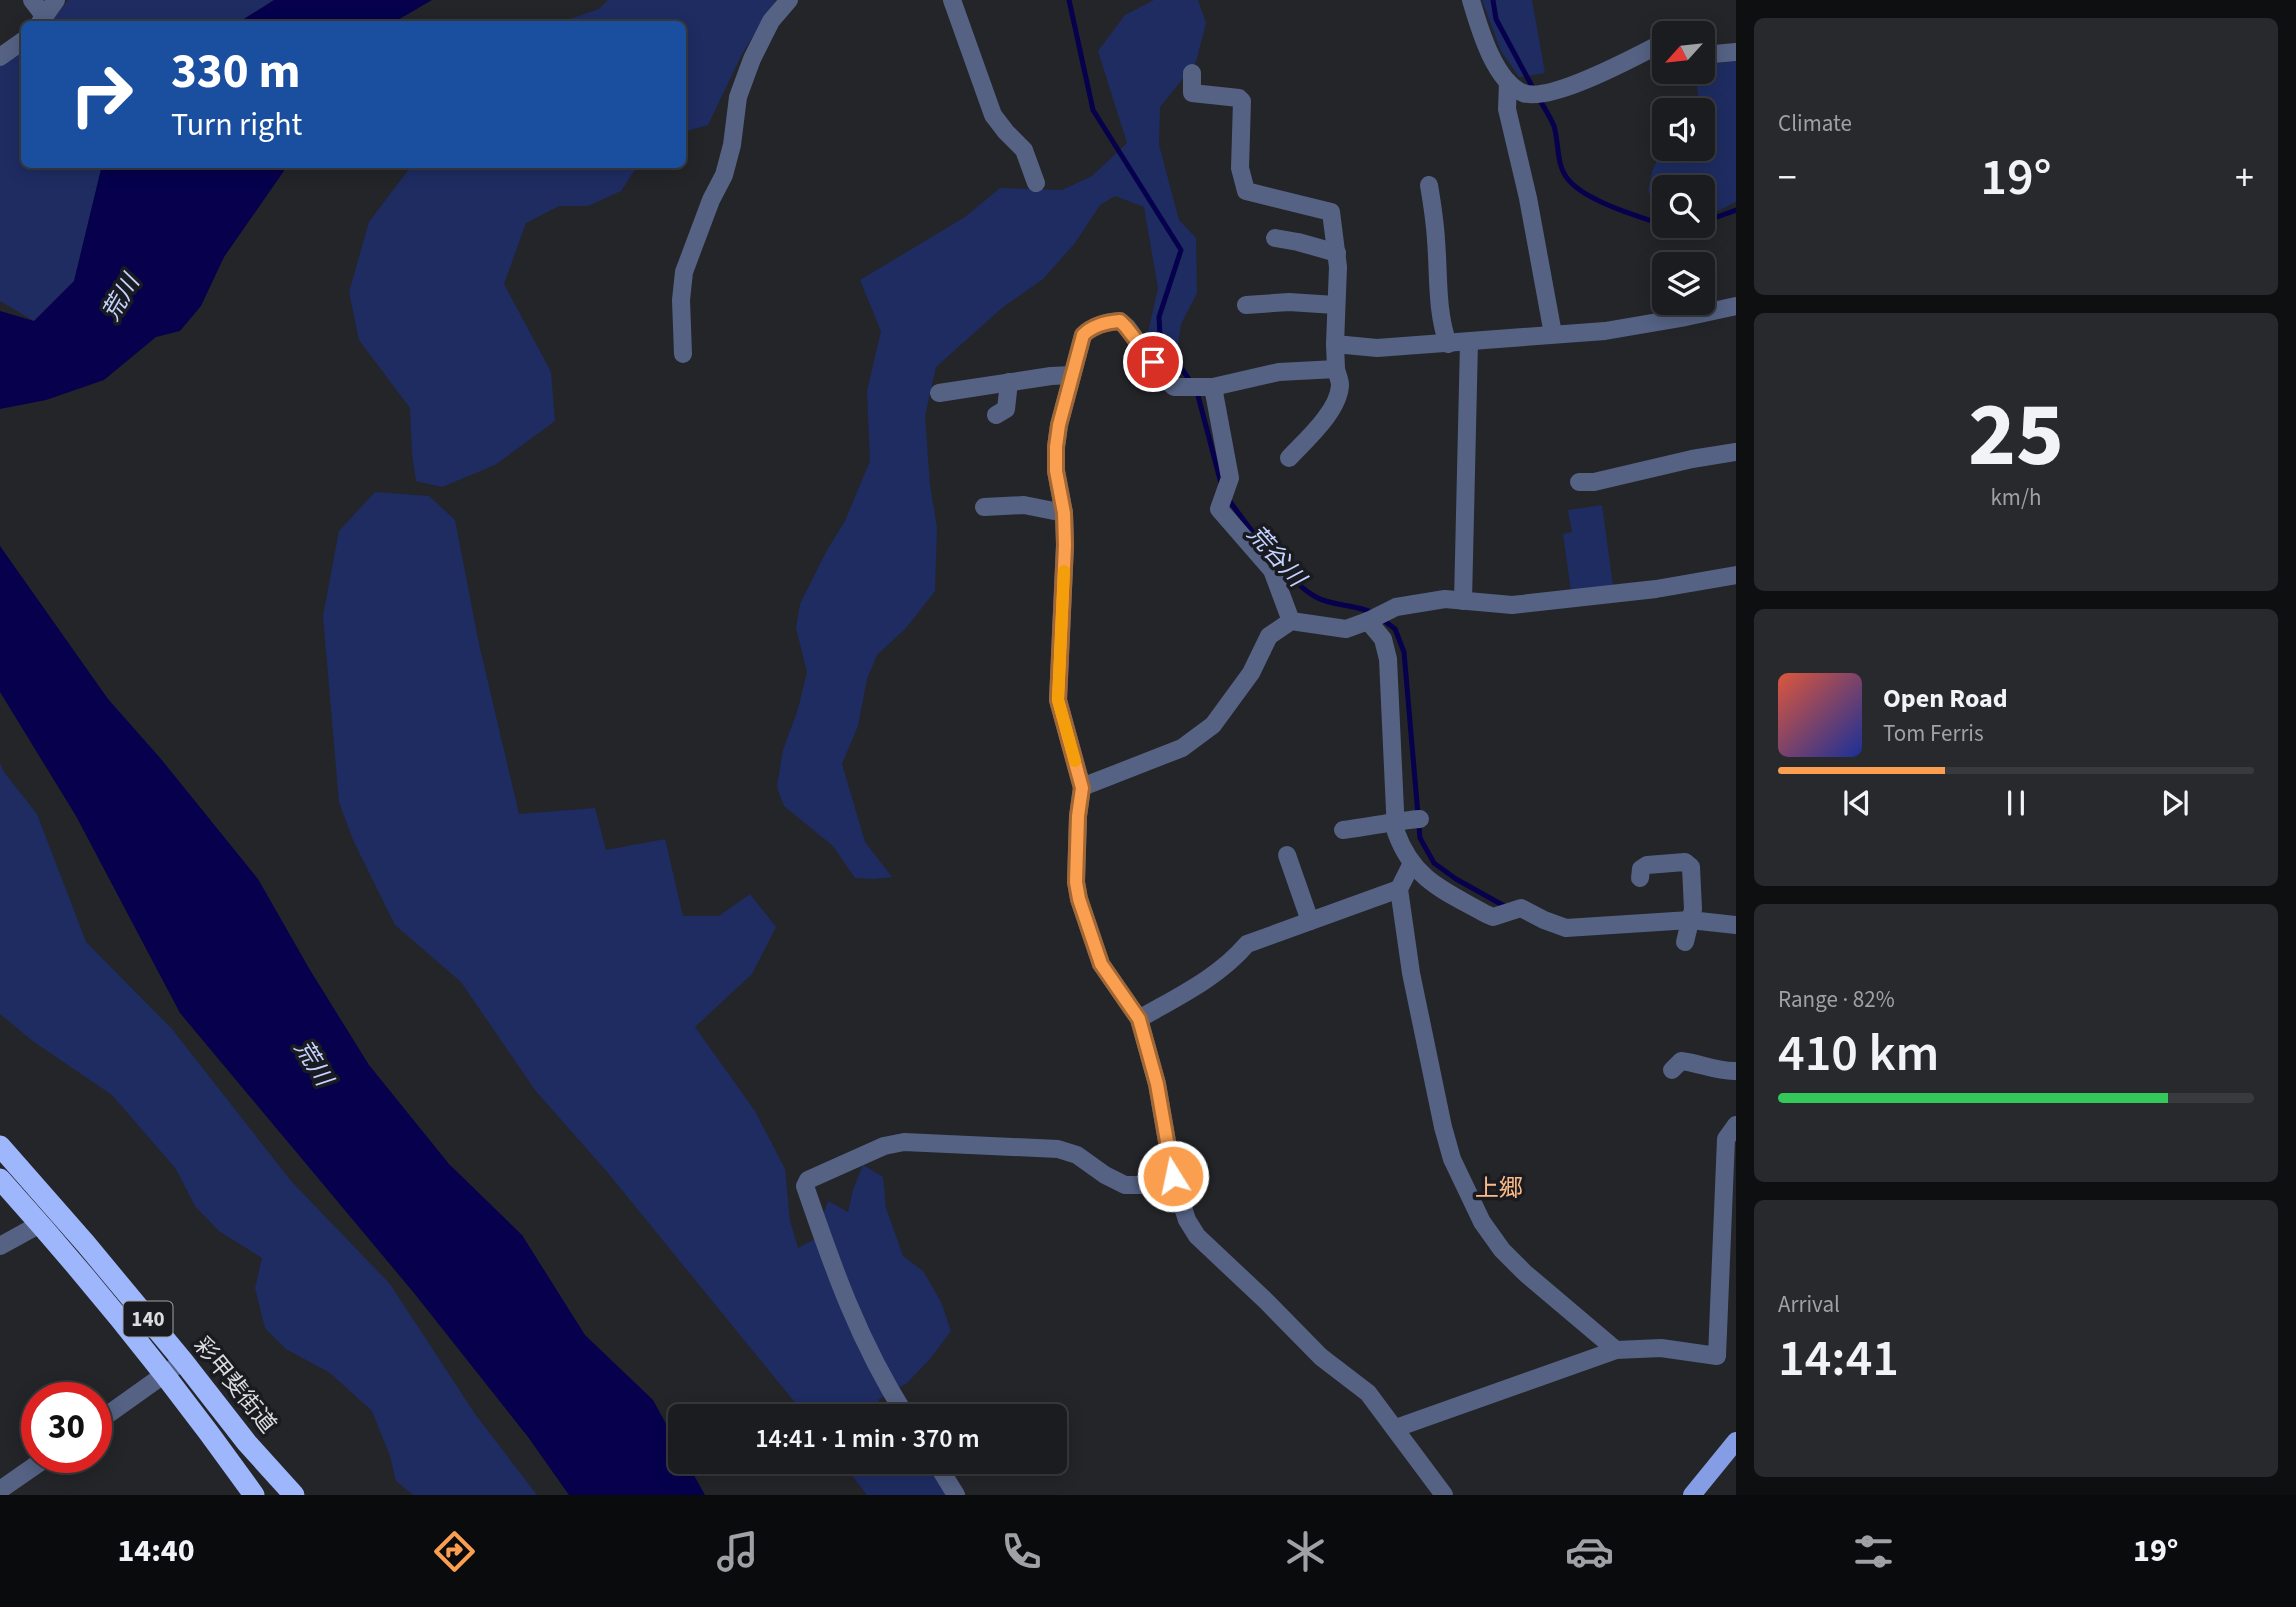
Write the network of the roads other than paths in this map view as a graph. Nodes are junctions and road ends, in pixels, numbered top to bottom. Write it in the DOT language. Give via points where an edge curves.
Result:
graph roads {
  1 [pos="32,0"];
  2 [pos="56,0"];
  3 [pos="789,0"];
  4 [pos="952,0"];
  5 [pos="1471,0"];
  6 [pos="42,21"];
  7 [pos="21,42"];
  8 [pos="1652,48"];
  9 [pos="1736,52"];
  10 [pos="1715,54"];
  11 [pos="0,57"];
  12 [pos="1192,74"];
  13 [pos="1508,82"];
  14 [pos="1036,183"];
  15 [pos="1429,185"];
  16 [pos="1275,238"];
  17 [pos="1337,253"];
  18 [pos="1246,305"];
  19 [pos="1335,305"];
  20 [pos="1736,306"];
  21 [pos="1553,334"];
  22 [pos="1469,342"];
  23 [pos="1335,344"];
  24 [pos="1448,344"];
  25 [pos="682,354"];
  26 [pos="1336,369"];
  27 [pos="1072,375"];
  28 [pos="1009,382"];
  29 [pos="1213,387"];
  30 [pos="939,393"];
  31 [pos="996,415"];
  32 [pos="1736,452"];
  33 [pos="1289,458"];
  34 [pos="1579,482"];
  35 [pos="984,507"];
  36 [pos="1064,513"];
  37 [pos="1736,575"];
  38 [pos="1464,601"];
  39 [pos="1291,621"];
  40 [pos="1368,621"];
  41 [pos="1082,788"];
  42 [pos="1420,819"];
  43 [pos="1396,820"];
  44 [pos="1343,830"];
  45 [pos="1287,855"];
  46 [pos="1412,863"];
  47 [pos="1640,878"];
  48 [pos="1399,889"];
  49 [pos="1690,920"];
  50 [pos="1310,921"];
  51 [pos="1736,925"];
  52 [pos="1685,942"];
  53 [pos="1139,1019"];
  54 [pos="1672,1070"];
  55 [pos="1736,1071"];
  56 [pos="1736,1125"];
  57 [pos="0,1146"];
  58 [pos="1173,1176"];
  59 [pos="0,1179"];
  60 [pos="40,1224"];
  61 [pos="0,1247"];
  62 [pos="1616,1350"];
  63 [pos="183,1361"];
  64 [pos="164,1375"];
  65 [pos="899,1404"];
  66 [pos="112,1412"];
  67 [pos="1396,1428"];
  68 [pos="1736,1441"];
  69 [pos="247,1443"];
  70 [pos="24,1473"];
  71 [pos="943,1474"];
  72 [pos="0,1490"];
  73 [pos="256,1495"];
  74 [pos="282,1495"];
  75 [pos="294,1495"];
  76 [pos="956,1495"];
  77 [pos="1444,1495"];
  78 [pos="1692,1495"];
  1 -- 6 [label="street"];
  2 -- 6 [label="street"];
  3 -- 25 [label="street" via="771,21 752,59 738,97 724,175 684,272"];
  4 -- 14 [label="street" via="993,115 1024,150"];
  5 -- 13 [label="street" via="1489,53"];
  7 -- 11 [label="street"];
  8 -- 13 [label="street" via="1546,94 1524,93"];
  9 -- 10 [label="street"];
  12 -- 17 [label="street" via="1192,93 1242,102 1240,168 1246,191 1331,212"];
  13 -- 21 [label="street" via="1507,109"];
  15 -- 24 [label="street" via="1442,325"];
  16 -- 17 [label="street"];
  17 -- 19 [label="street"];
  18 -- 19 [label="street"];
  19 -- 23 [label="street"];
  20 -- 21 [label="street" via="1605,331"];
  21 -- 22 [label="street"];
  22 -- 24 [label="street"];
  22 -- 38 [label="street"];
  23 -- 24 [label="street" via="1377,348"];
  23 -- 26 [label="street"];
  26 -- 29 [label="street" via="1279,372"];
  26 -- 33 [label="street" via="1340,384 1335,404"];
  27 -- 28 [label="street"];
  27 -- 29 [label="street" via="1083,335 1107,322 1120,321 1174,387"];
  27 -- 36 [label="street" via="1056,447"];
  28 -- 30 [label="street"];
  28 -- 31 [label="street" via="1006,409"];
  29 -- 39 [label="street" via="1230,478 1219,509 1272,569"];
  32 -- 34 [label="street"];
  35 -- 36 [label="street" via="1024,505"];
  36 -- 41 [label="street" via="1058,700"];
  37 -- 38 [label="street" via="1512,605"];
  38 -- 40 [label="street" via="1445,599 1396,607"];
  39 -- 40 [label="street" via="1346,629"];
  39 -- 41 [label="street" via="1269,636 1251,673 1213,725 1182,748"];
  40 -- 43 [label="street" via="1383,639 1388,659"];
  41 -- 53 [label="street" via="1079,899 1101,964"];
  42 -- 43 [label="street"];
  43 -- 44 [label="street"];
  43 -- 46 [label="street" via="1402,849"];
  45 -- 50 [label="street"];
  46 -- 48 [label="street"];
  46 -- 49 [label="street" via="1437,887 1493,916 1521,908 1566,928"];
  47 -- 49 [label="street" via="1647,865 1685,862 1691,867"];
  48 -- 50 [label="street"];
  48 -- 62 [label="street" via="1443,1127 1462,1182 1502,1250"];
  49 -- 51 [label="street"];
  49 -- 52 [label="street"];
  50 -- 53 [label="street" via="1247,944 1231,963"];
  53 -- 58 [label="street" via="1157,1084"];
  54 -- 55 [label="street" via="1681,1061"];
  56 -- 62 [label="street" via="1726,1139 1717,1356 1661,1348"];
  57 -- 63 [label="highway, 彩甲斐街道 / 140"];
  58 -- 65 [label="street" via="1125,1185 1077,1155 1058,1149 904,1142 884,1146 807,1180 805,1186 845,1300"];
  58 -- 67 [label="street" via="1196,1236 1321,1357 1368,1393"];
  59 -- 60 [label="highway, 140"];
  60 -- 61 [label="street"];
  60 -- 64 [label="highway, 140"];
  62 -- 67 [label="street"];
  63 -- 64 [label="street"];
  63 -- 69 [label="highway, 彩甲斐街道 / 140"];
  64 -- 66 [label="street"];
  64 -- 73 [label="highway, 140"];
  67 -- 77 [label="street"];
  68 -- 78 [label="main road"];
  69 -- 74 [label="highway, 140"];
  69 -- 75 [label="highway, 彩甲斐街道 / 140"];
  70 -- 72 [label="street"];
  71 -- 76 [label="street"];
}
